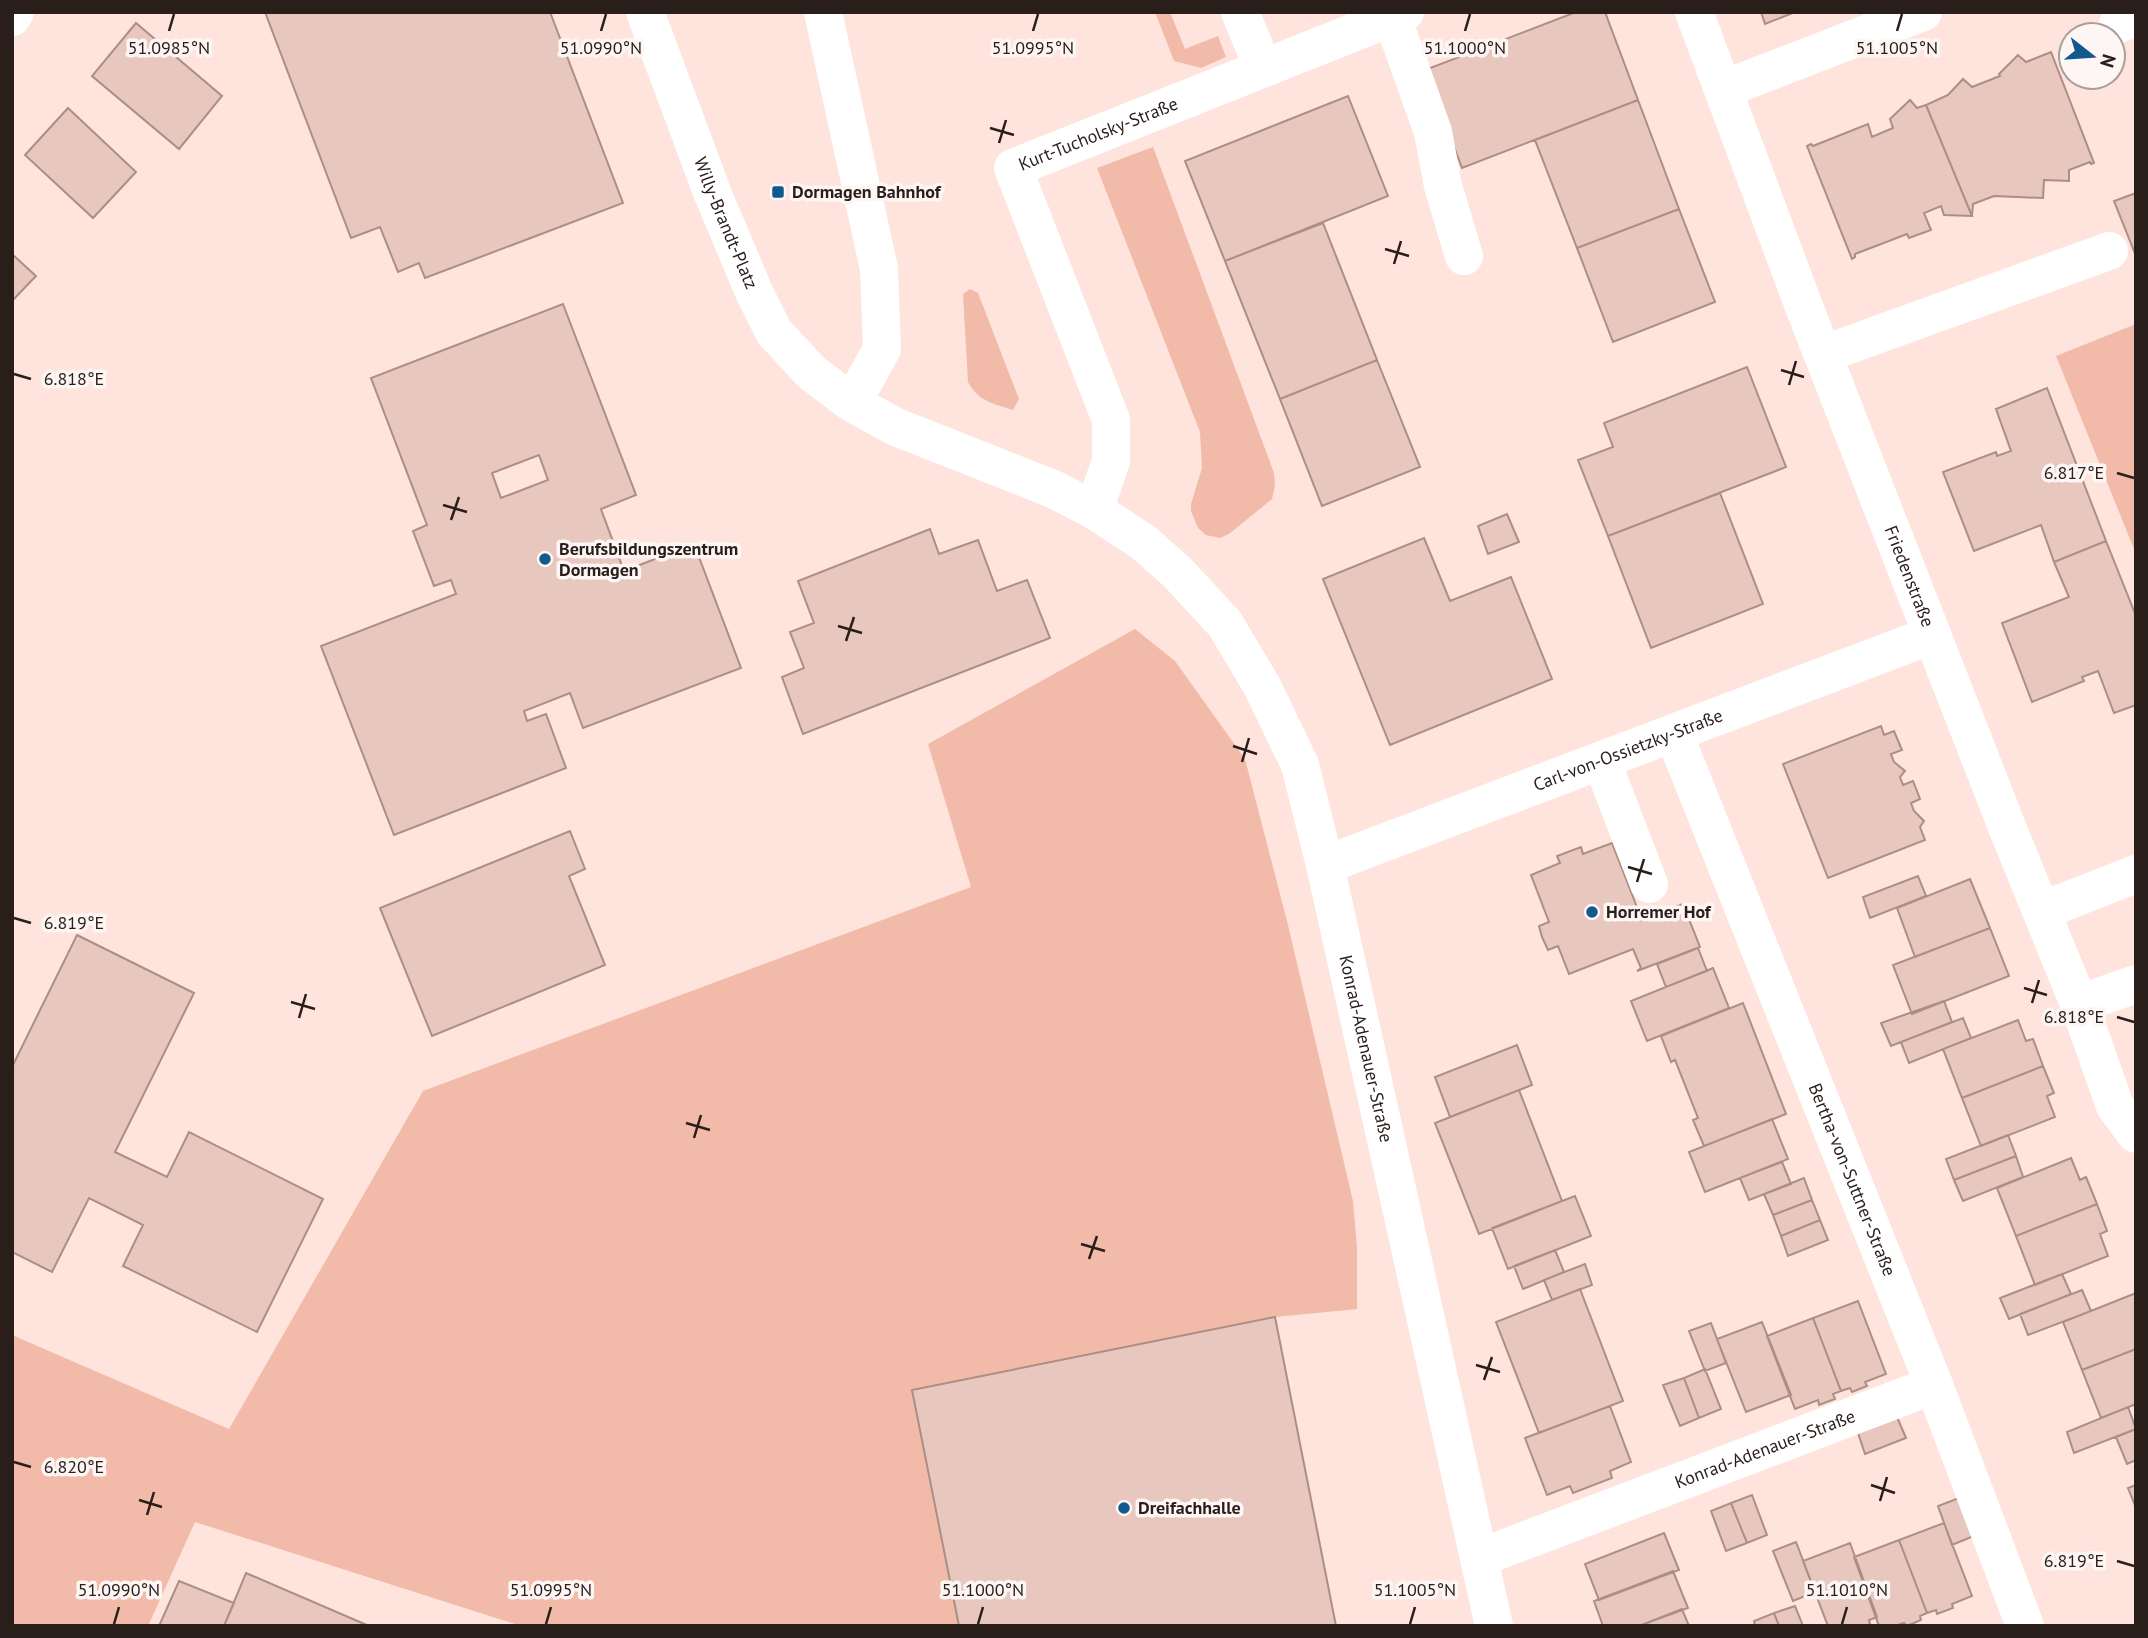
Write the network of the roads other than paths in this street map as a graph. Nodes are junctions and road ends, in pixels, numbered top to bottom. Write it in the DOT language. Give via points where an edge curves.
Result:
graph roads {
  1 [pos="15,12"];
  2 [pos="645,12"];
  3 [pos="823,12"];
  4 [pos="1240,12"];
  5 [pos="1695,12"];
  6 [pos="1923,12"];
  7 [pos="1399,15"];
  8 [pos="12,17"];
  9 [pos="1263,68"];
  10 [pos="1724,89"];
  11 [pos="2109,251"];
  12 [pos="1464,256"];
  13 [pos="1824,354"];
  14 [pos="852,403"];
  15 [pos="1094,509"];
  16 [pos="1178,573"];
  17 [pos="1932,635"];
  18 [pos="1674,734"];
  19 [pos="1602,762"];
  20 [pos="1325,865"];
  21 [pos="2136,874"];
  22 [pos="1649,884"];
  23 [pos="2041,911"];
  24 [pos="2136,984"];
  25 [pos="2079,1004"];
  26 [pos="2136,1135"];
  27 [pos="1934,1385"];
  28 [pos="1479,1558"];
  29 [pos="1494,1626"];
  30 [pos="2025,1626"];
  1 -- 8 [label="street"];
  2 -- 14 [label="street, Willy-Brandt-Platz" via="712,192 774,332 811,372"];
  3 -- 14 [label="street" via="879,269 882,349"];
  4 -- 9 [label="street"];
  5 -- 10 [label="street, Friedenstraße"];
  6 -- 10 [label="street"];
  7 -- 9 [label="street, Kurt-Tucholsky-Straße"];
  7 -- 12 [label="street"];
  9 -- 15 [label="street, Kurt-Tucholsky-Straße" via="1013,168 1111,419 1111,461"];
  10 -- 13 [label="street, Friedenstraße"];
  11 -- 13 [label="street"];
  13 -- 17 [label="street, Friedenstraße"];
  14 -- 15 [label="street, Willy-Brandt-Platz" via="896,427"];
  15 -- 16 [label="street, Willy-Brandt-Platz"];
  16 -- 20 [label="street, Konrad-Adenauer-Straße" via="1225,624 1262,685 1300,765"];
  17 -- 18 [label="street, Carl-von-Ossietzky-Straße"];
  17 -- 23 [label="street, Friedenstraße"];
  18 -- 19 [label="street, Carl-von-Ossietzky-Straße"];
  18 -- 27 [label="street, Bertha-von-Suttner-Straße"];
  19 -- 20 [label="street, Carl-von-Ossietzky-Straße"];
  19 -- 22 [label="street"];
  20 -- 28 [label="street, Konrad-Adenauer-Straße"];
  21 -- 23 [label="street"];
  23 -- 25 [label="street, Friedenstraße"];
  24 -- 25 [label="street"];
  25 -- 26 [label="street, Friedenstraße" via="2115,1106"];
  27 -- 28 [label="street, Konrad-Adenauer-Straße"];
  27 -- 30 [label="street, Bertha-von-Suttner-Straße"];
  28 -- 29 [label="street, Konrad-Adenauer-Straße"];
}
